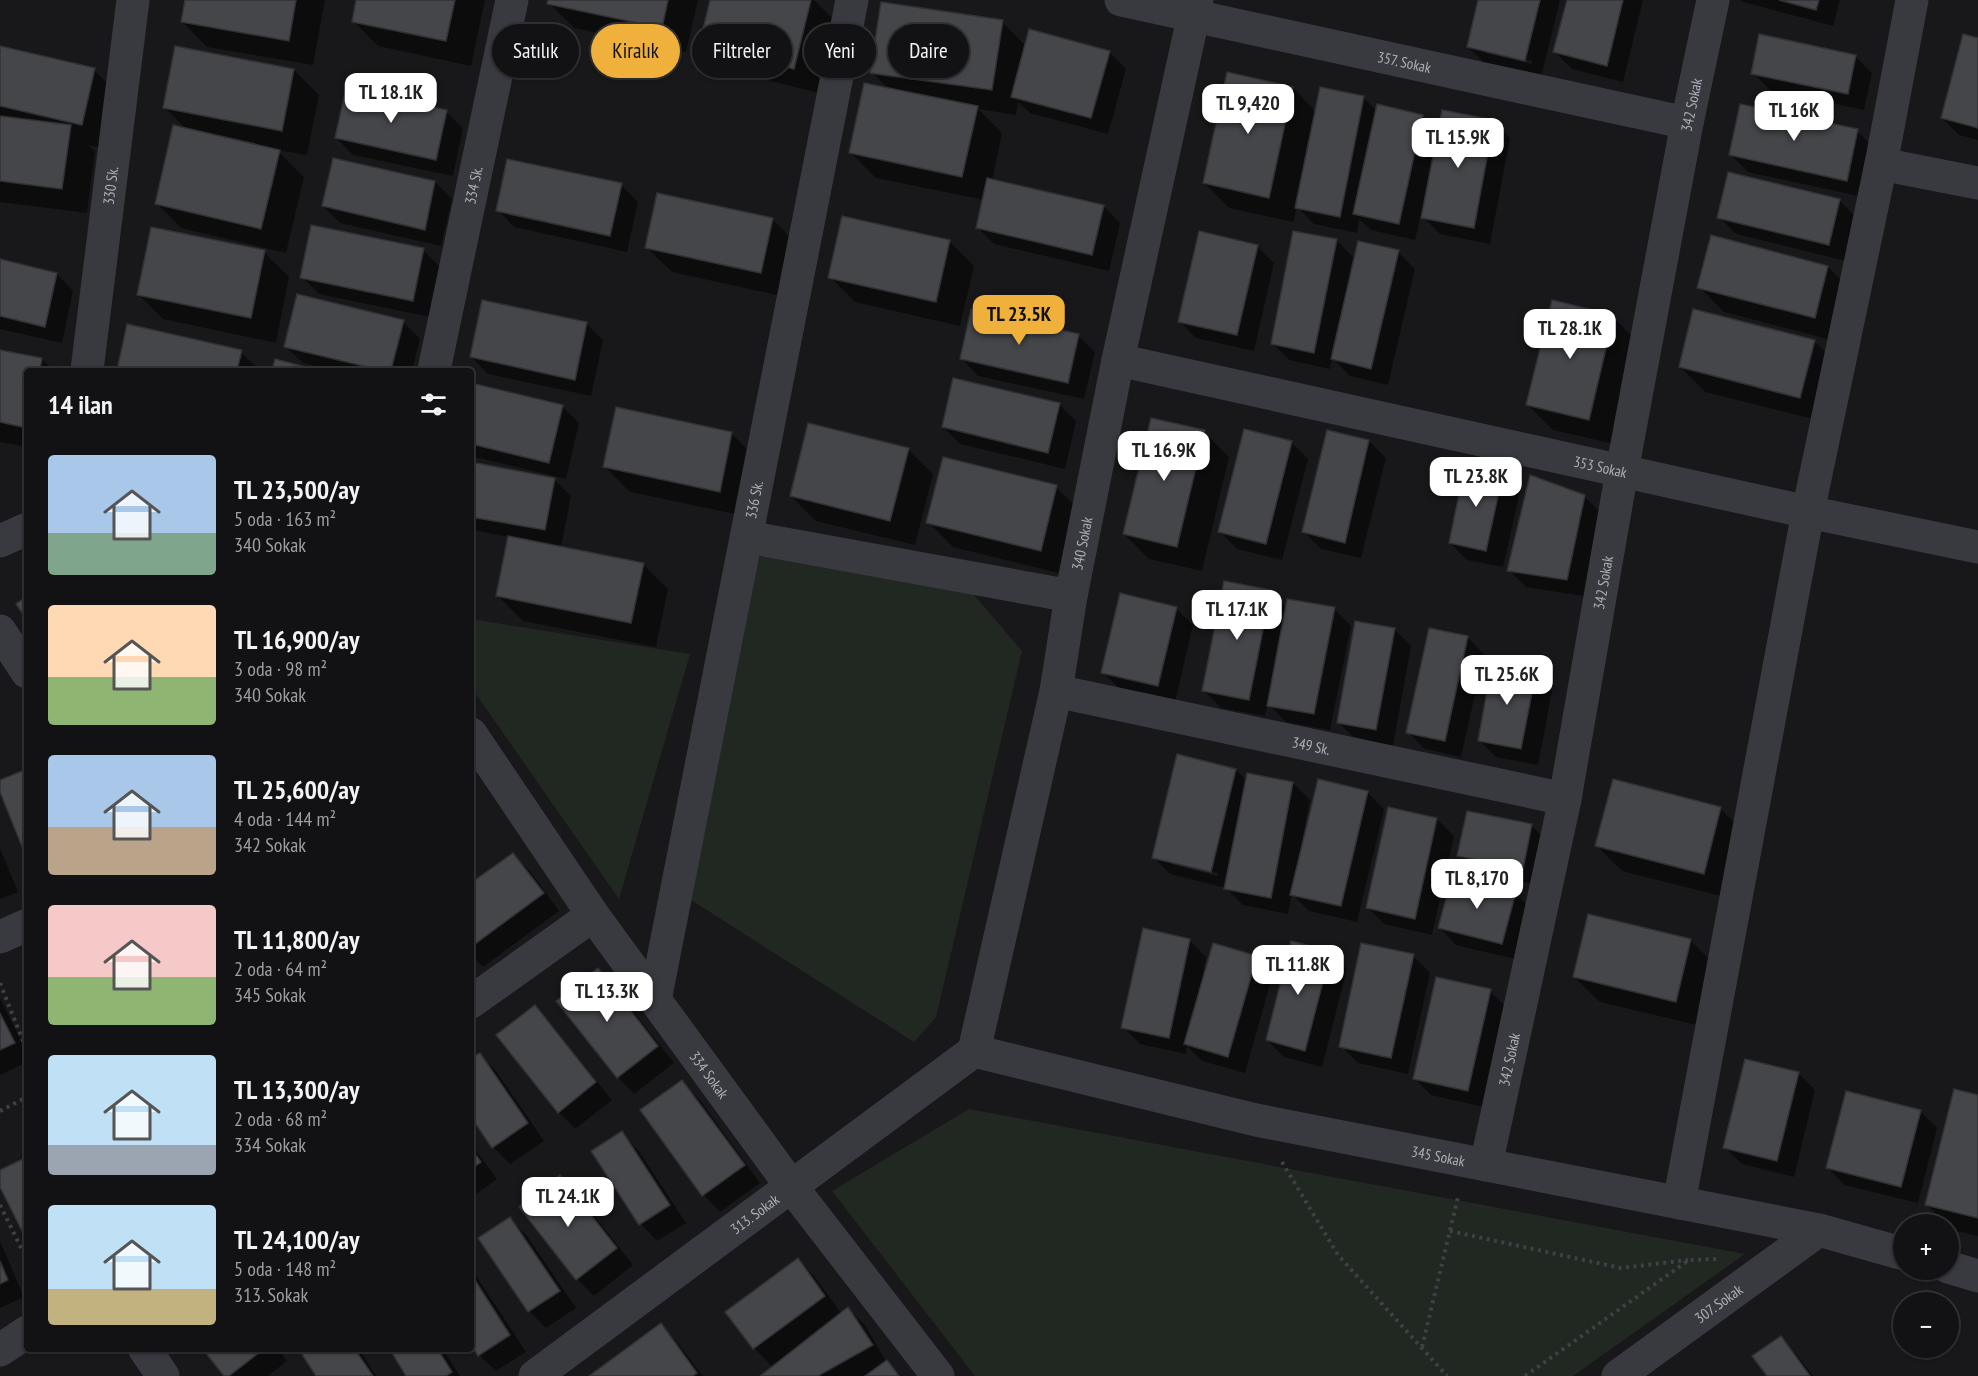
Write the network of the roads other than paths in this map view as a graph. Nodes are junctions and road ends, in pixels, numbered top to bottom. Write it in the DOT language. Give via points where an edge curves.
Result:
graph roads {
  1 [pos="133,0"];
  2 [pos="512,0"];
  3 [pos="852,0"];
  4 [pos="1121,0"];
  5 [pos="1713,0"];
  6 [pos="1912,0"];
  7 [pos="1195,7"];
  8 [pos="1687,123"];
  9 [pos="1881,164"];
  10 [pos="1978,183"];
  11 [pos="1118,360"];
  12 [pos="87,368"];
  13 [pos="434,368"];
  14 [pos="1622,471"];
  15 [pos="1808,512"];
  16 [pos="24,530"];
  17 [pos="747,537"];
  18 [pos="0,541"];
  19 [pos="1978,547"];
  20 [pos="1071,596"];
  21 [pos="0,631"];
  22 [pos="24,667"];
  23 [pos="1056,692"];
  24 [pos="474,738"];
  25 [pos="1565,799"];
  26 [pos="593,915"];
  27 [pos="24,926"];
  28 [pos="0,937"];
  29 [pos="474,1000"];
  30 [pos="655,1000"];
  31 [pos="974,1051"];
  32 [pos="1477,1163"];
  33 [pos="791,1186"];
  34 [pos="1678,1203"];
  35 [pos="1819,1230"];
  36 [pos="1893,1251"];
  37 [pos="1959,1270"];
  38 [pos="1978,1276"];
  39 [pos="24,1334"];
  40 [pos="0,1350"];
  41 [pos="147,1352"];
  42 [pos="163,1376"];
  43 [pos="535,1376"];
  44 [pos="938,1376"];
  45 [pos="1618,1376"];
  1 -- 12 [label="street, 330 Sk."];
  2 -- 13 [label="street, 334 Sk."];
  3 -- 17 [label="street, 336 Sk."];
  4 -- 7 [label="street, 357. Sokak"];
  5 -- 8 [label="street, 342 Sokak"];
  6 -- 9 [label="street"];
  7 -- 8 [label="street, 357. Sokak"];
  7 -- 11 [label="street, 340 Sokak"];
  8 -- 14 [label="street, 342 Sokak"];
  9 -- 10 [label="street"];
  9 -- 15 [label="street"];
  11 -- 14 [label="street, 353 Sokak"];
  11 -- 20 [label="street, 340 Sokak"];
  14 -- 15 [label="street, 353 Sokak"];
  14 -- 25 [label="street, 342 Sokak"];
  15 -- 19 [label="street, 353 Sokak"];
  15 -- 34 [label="street"];
  16 -- 18 [label="street"];
  17 -- 20 [label="street"];
  17 -- 30 [label="street, 336 Sk."];
  20 -- 23 [label="street, 340 Sokak"];
  21 -- 22 [label="street"];
  23 -- 25 [label="street, 349 Sk."];
  23 -- 31 [label="street, 340 Sokak"];
  24 -- 26 [label="street, 334 Sokak"];
  25 -- 32 [label="street, 342 Sokak"];
  26 -- 29 [label="street"];
  26 -- 30 [label="street, 334 Sokak"];
  27 -- 28 [label="street"];
  30 -- 33 [label="street, 334 Sokak"];
  31 -- 32 [label="street, 345 Sokak" via="1256,1120"];
  31 -- 33 [label="street, 313. Sokak"];
  32 -- 34 [label="street, 345 Sokak"];
  33 -- 43 [label="street, 313. Sokak"];
  33 -- 44 [label="street, 334 Sokak"];
  34 -- 35 [label="street, 345 Sokak"];
  35 -- 36 [label="street, 345 Sokak"];
  35 -- 45 [label="street, 307. Sokak"];
  37 -- 38 [label="street"];
  39 -- 40 [label="street"];
  41 -- 42 [label="street"];
}
